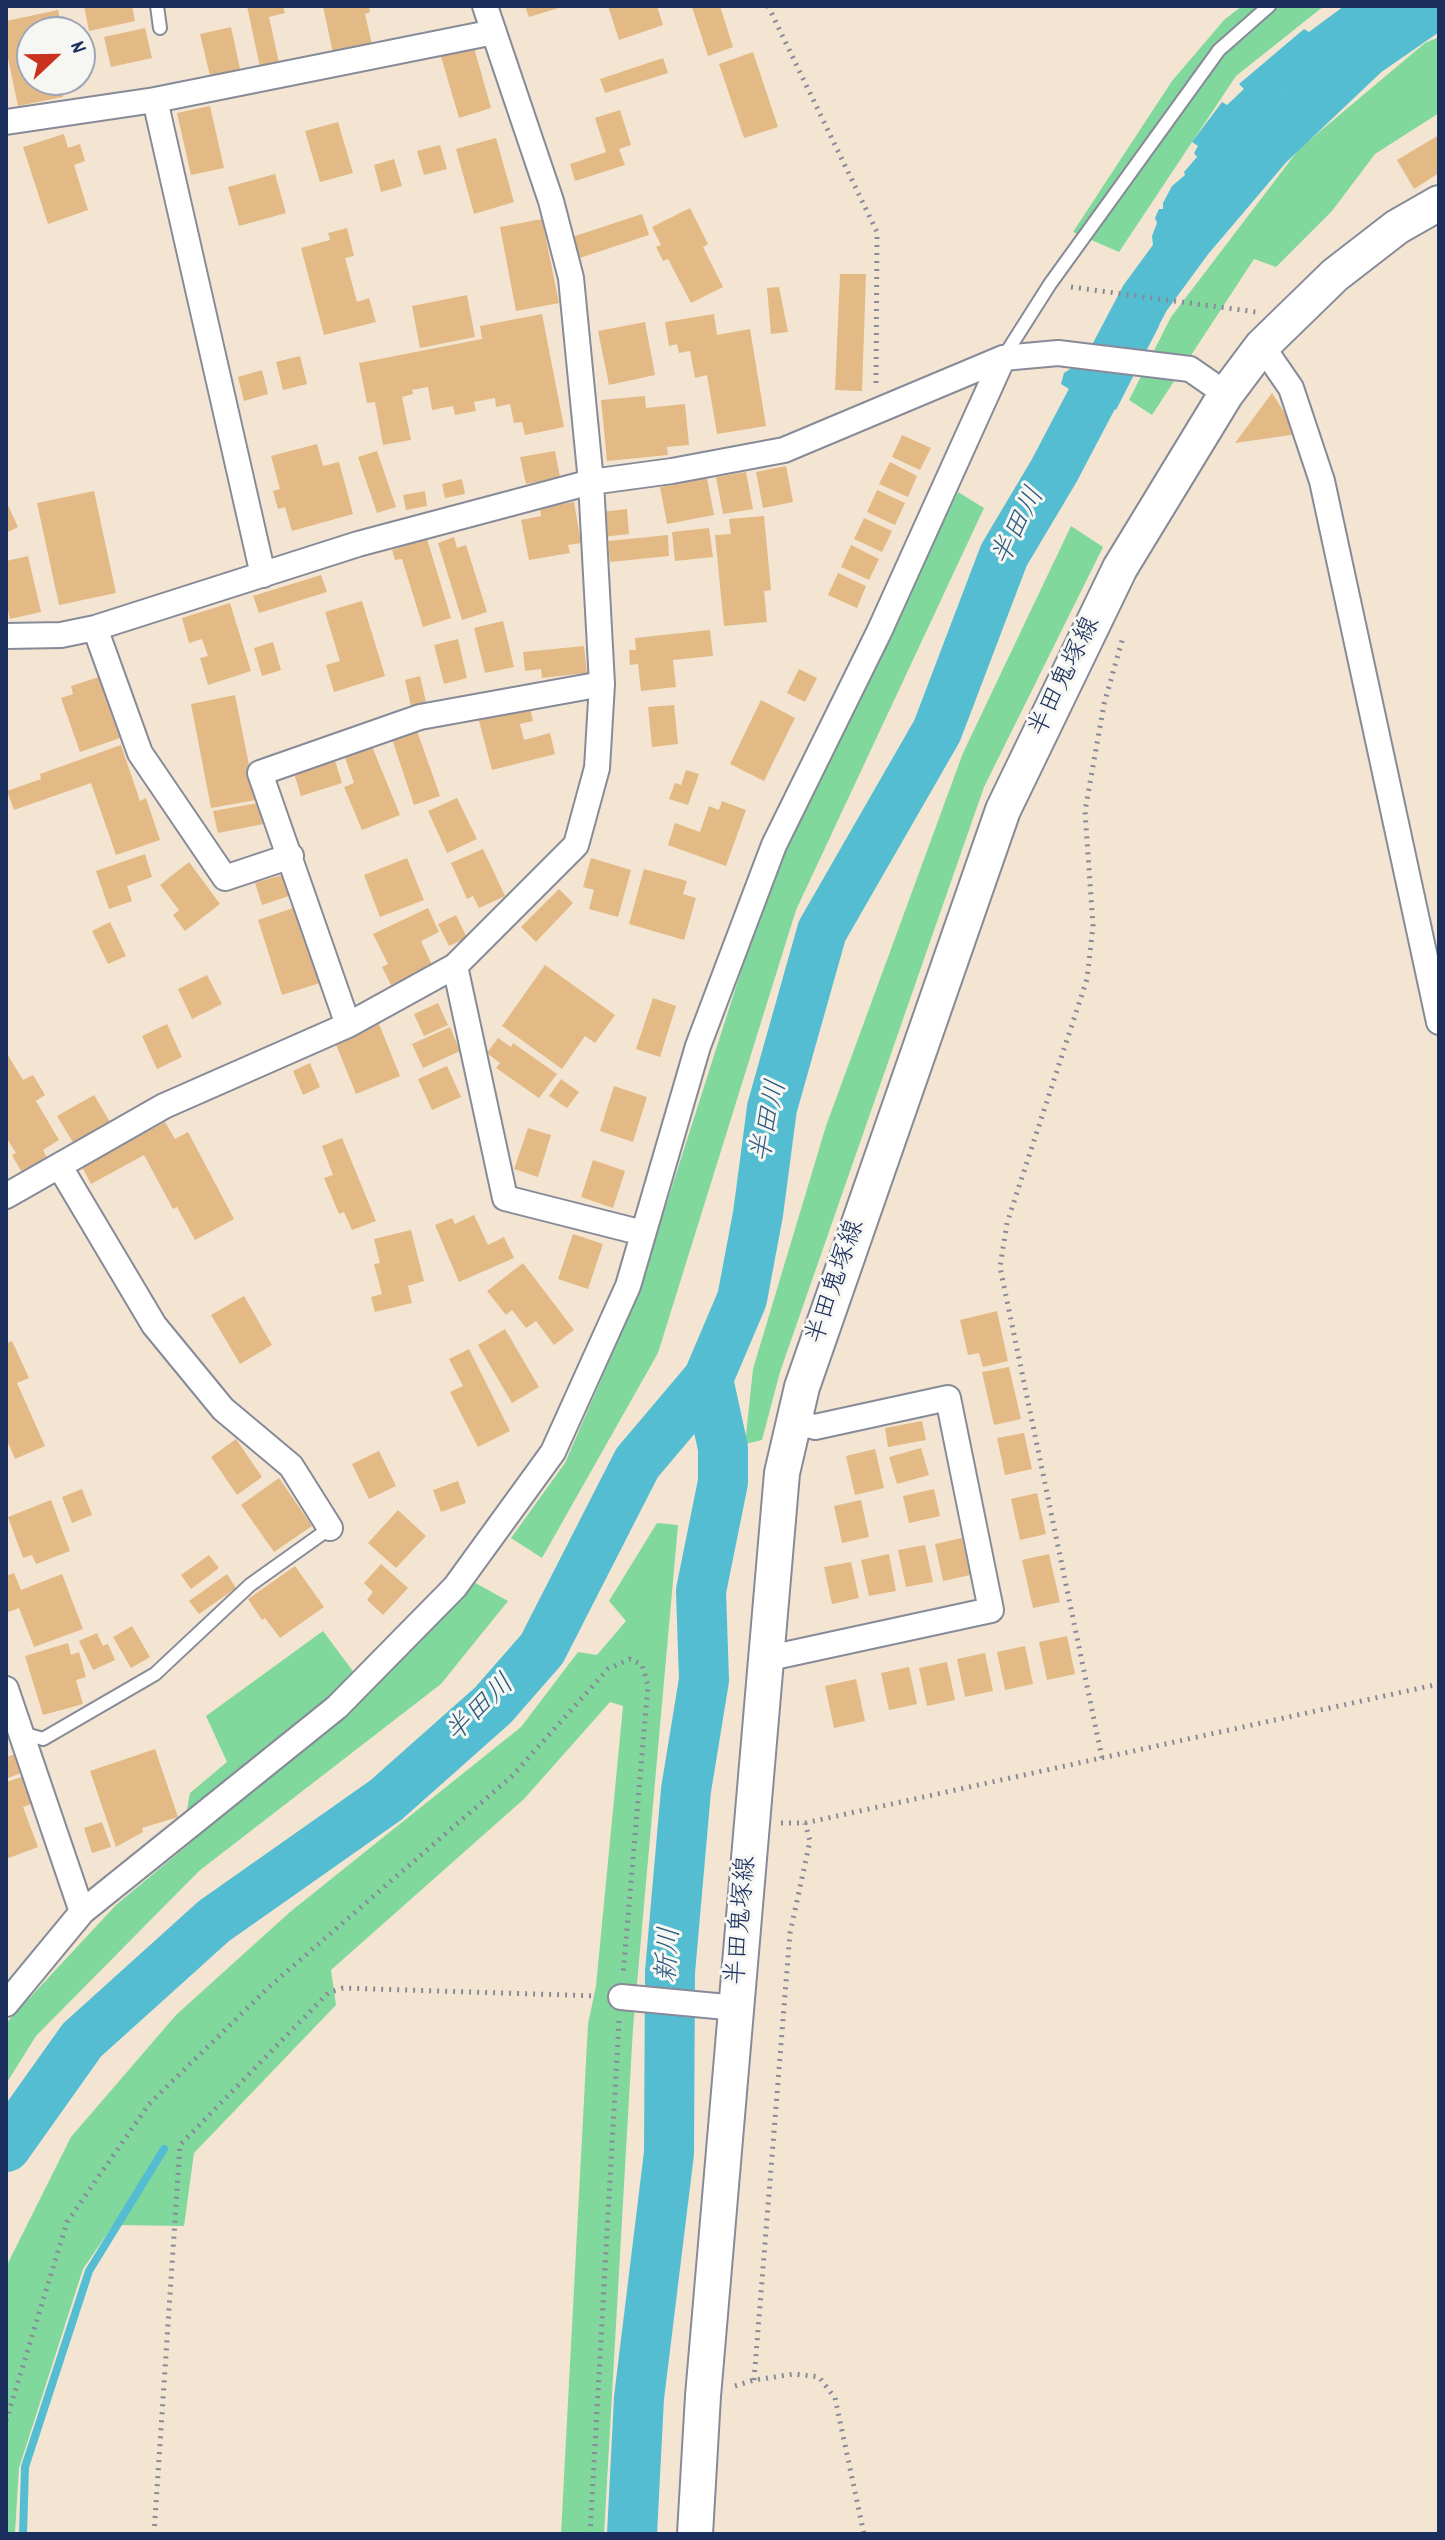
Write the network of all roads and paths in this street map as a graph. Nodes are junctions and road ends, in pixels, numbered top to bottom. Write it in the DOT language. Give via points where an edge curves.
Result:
graph roads {
  1 [pos="157,6"];
  2 [pos="485,6"];
  3 [pos="768,6"];
  4 [pos="1269,6"];
  5 [pos="160,28"];
  6 [pos="494,32"];
  7 [pos="155,100"];
  8 [pos="6,122"];
  9 [pos="1439,203"];
  10 [pos="1050,284"];
  11 [pos="1257,312"];
  12 [pos="1262,346"];
  13 [pos="1003,358"];
  14 [pos="1226,394"];
  15 [pos="876,413"];
  16 [pos="591,482"];
  17 [pos="263,575"];
  18 [pos="95,628"];
  19 [pos="1125,630"];
  20 [pos="6,636"];
  21 [pos="602,684"];
  22 [pos="291,856"];
  23 [pos="455,966"];
  24 [pos="1433,966"];
  25 [pos="1439,1022"];
  26 [pos="348,1025"];
  27 [pos="60,1167"];
  28 [pos="6,1196"];
  29 [pos="643,1233"];
  30 [pos="793,1421"];
  31 [pos="330,1528"];
  32 [pos="765,1659"];
  33 [pos="1439,1684"];
  34 [pos="6,1689"];
  35 [pos="14,1737"];
  36 [pos="1102,1758"];
  37 [pos="752,1822"];
  38 [pos="805,1823"];
  39 [pos="82,1912"];
  40 [pos="621,1997"];
  41 [pos="6,2004"];
  42 [pos="727,2007"];
  43 [pos="754,2380"];
  44 [pos="703,2396"];
  45 [pos="6,2421"];
  46 [pos="154,2534"];
  47 [pos="590,2534"];
  48 [pos="695,2534"];
  49 [pos="864,2534"];
  1 -- 5 [label="lane"];
  2 -- 6 [label="street"];
  3 -- 15 [label="path" via="877,232"];
  4 -- 10 [label="lane" via="1219,50"];
  6 -- 7 [label="street"];
  6 -- 16 [label="street" via="571,278"];
  7 -- 8 [label="street"];
  7 -- 17 [label="street"];
  9 -- 12 [label="main road, 半田鬼塚線" via="1397,227 1335,275"];
  10 -- 11 [label="path"];
  10 -- 13 [label="lane"];
  12 -- 14 [label="main road, 半田鬼塚線"];
  12 -- 24 [label="street" via="1291,388 1322,481"];
  13 -- 14 [label="street" via="1058,353 1190,369"];
  13 -- 15 [label="street"];
  13 -- 29 [label="street" via="879,632 774,845 698,1046"];
  14 -- 30 [label="main road, 半田鬼塚線" via="1120,568 1003,810"];
  15 -- 16 [label="street" via="784,450"];
  16 -- 17 [label="street"];
  16 -- 21 [label="street"];
  17 -- 18 [label="street"];
  18 -- 20 [label="street"];
  18 -- 22 [label="street" via="140,753 225,878"];
  19 -- 36 [label="path" via="1104,704 1085,811 1093,926 1087,979 1007,1223 1000,1267"];
  21 -- 22 [label="street" via="420,717 260,773"];
  21 -- 23 [label="street" via="597,768 576,845"];
  22 -- 26 [label="street"];
  23 -- 26 [label="street"];
  23 -- 29 [label="street" via="505,1198"];
  24 -- 25 [label="street"];
  26 -- 27 [label="street" via="164,1106"];
  27 -- 28 [label="street"];
  27 -- 31 [label="street" via="154,1325 223,1409 291,1466"];
  29 -- 39 [label="street" via="628,1286 553,1452 455,1587 337,1707"];
  30 -- 32 [label="main road, 半田鬼塚線" via="782,1473"];
  30 -- 32 [label="street" via="815,1427 948,1398 991,1610"];
  31 -- 35 [label="lane" via="250,1585 155,1674 43,1739"];
  32 -- 37 [label="main road, 半田鬼塚線"];
  33 -- 36 [label="path"];
  34 -- 35 [label="street"];
  35 -- 39 [label="street"];
  36 -- 38 [label="path"];
  37 -- 38 [label="path"];
  37 -- 42 [label="main road, 半田鬼塚線"];
  38 -- 43 [label="path" via="810,1841 790,1933"];
  39 -- 41 [label="street"];
  40 -- 42 [label="street"];
  40 -- 45 [label="path" via="648,1685 642,1665 630,1659 608,1669 512,1776 269,1987 149,2104 67,2222"];
  40 -- 46 [label="path" via="343,1988 328,1993 180,2145"];
  40 -- 47 [label="path"];
  42 -- 44 [label="main road, 半田鬼塚線"];
  43 -- 44 [label="path"];
  43 -- 49 [label="path" via="794,2374 819,2377 835,2398"];
  44 -- 48 [label="main road, 半田鬼塚線"];
}
